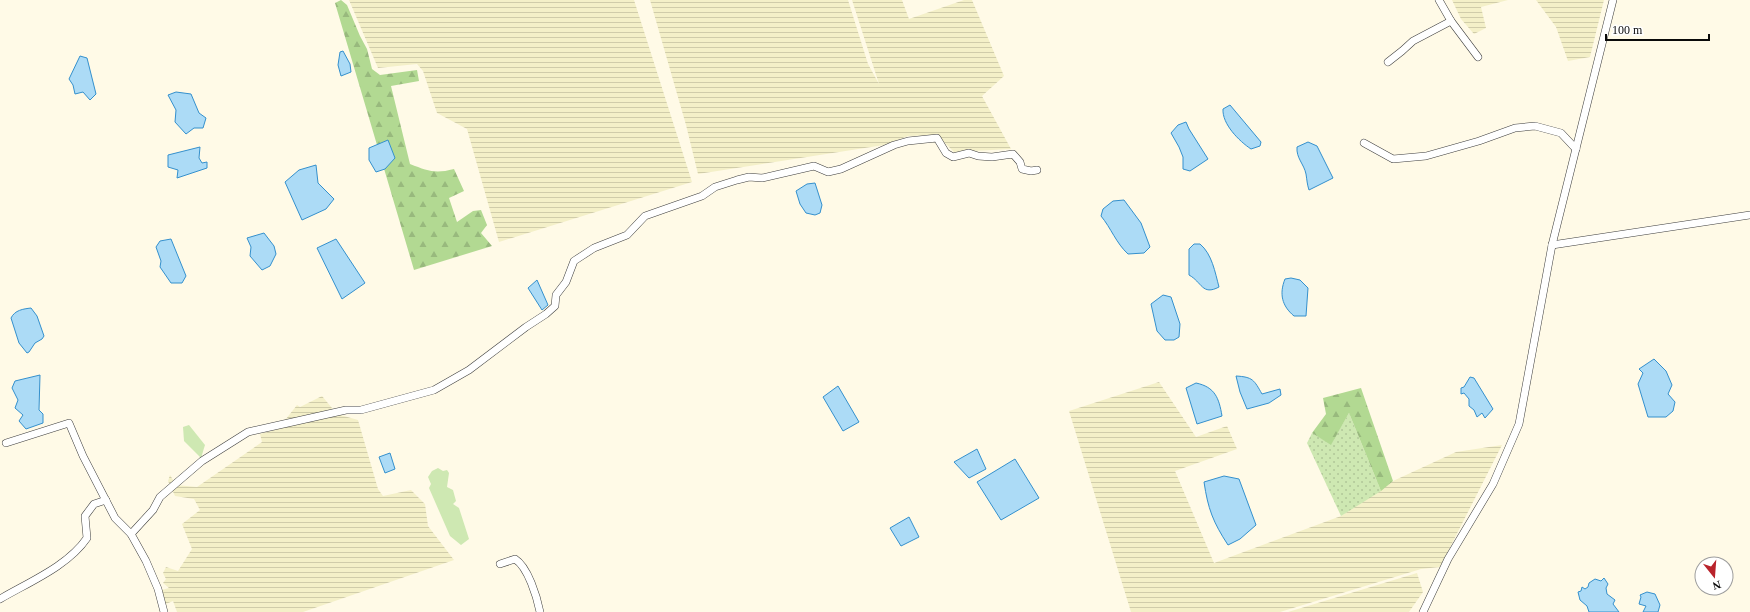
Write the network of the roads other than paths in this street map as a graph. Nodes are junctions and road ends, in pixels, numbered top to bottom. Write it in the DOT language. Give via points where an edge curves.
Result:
graph roads {
  1 [pos="1439,0"];
  2 [pos="1613,0"];
  3 [pos="1452,21"];
  4 [pos="1478,57"];
  5 [pos="1388,62"];
  6 [pos="1364,143"];
  7 [pos="1576,148"];
  8 [pos="1037,170"];
  9 [pos="1750,215"];
  10 [pos="1552,245"];
  11 [pos="6,443"];
  12 [pos="106,500"];
  13 [pos="131,534"];
  14 [pos="500,564"];
  15 [pos="0,599"];
  16 [pos="164,612"];
  17 [pos="540,612"];
  18 [pos="1423,612"];
  1 -- 3 [label="street"];
  2 -- 7 [label="street"];
  3 -- 4 [label="street"];
  3 -- 5 [label="street" via="1413,41"];
  6 -- 7 [label="street" via="1392,159 1426,156 1515,128 1535,126 1561,133"];
  7 -- 10 [label="street"];
  8 -- 13 [label="street" via="1022,169 1013,154 992,157 969,153 953,157 946,153 937,138 894,145 841,169 828,172 814,166 762,178 749,177 715,187 702,196 645,216 627,235 594,248 574,260 566,282 556,295 555,306 469,370 434,390 385,404 248,432 202,462 160,497 153,510"];
  9 -- 10 [label="street"];
  10 -- 18 [label="street" via="1519,424 1493,484 1448,559"];
  11 -- 12 [label="street" via="68,423"];
  12 -- 13 [label="street" via="115,518"];
  12 -- 15 [label="street" via="94,504 85,516 88,538 81,548"];
  13 -- 16 [label="street" via="158,589"];
  14 -- 17 [label="street" via="515,559 522,563"];
}
